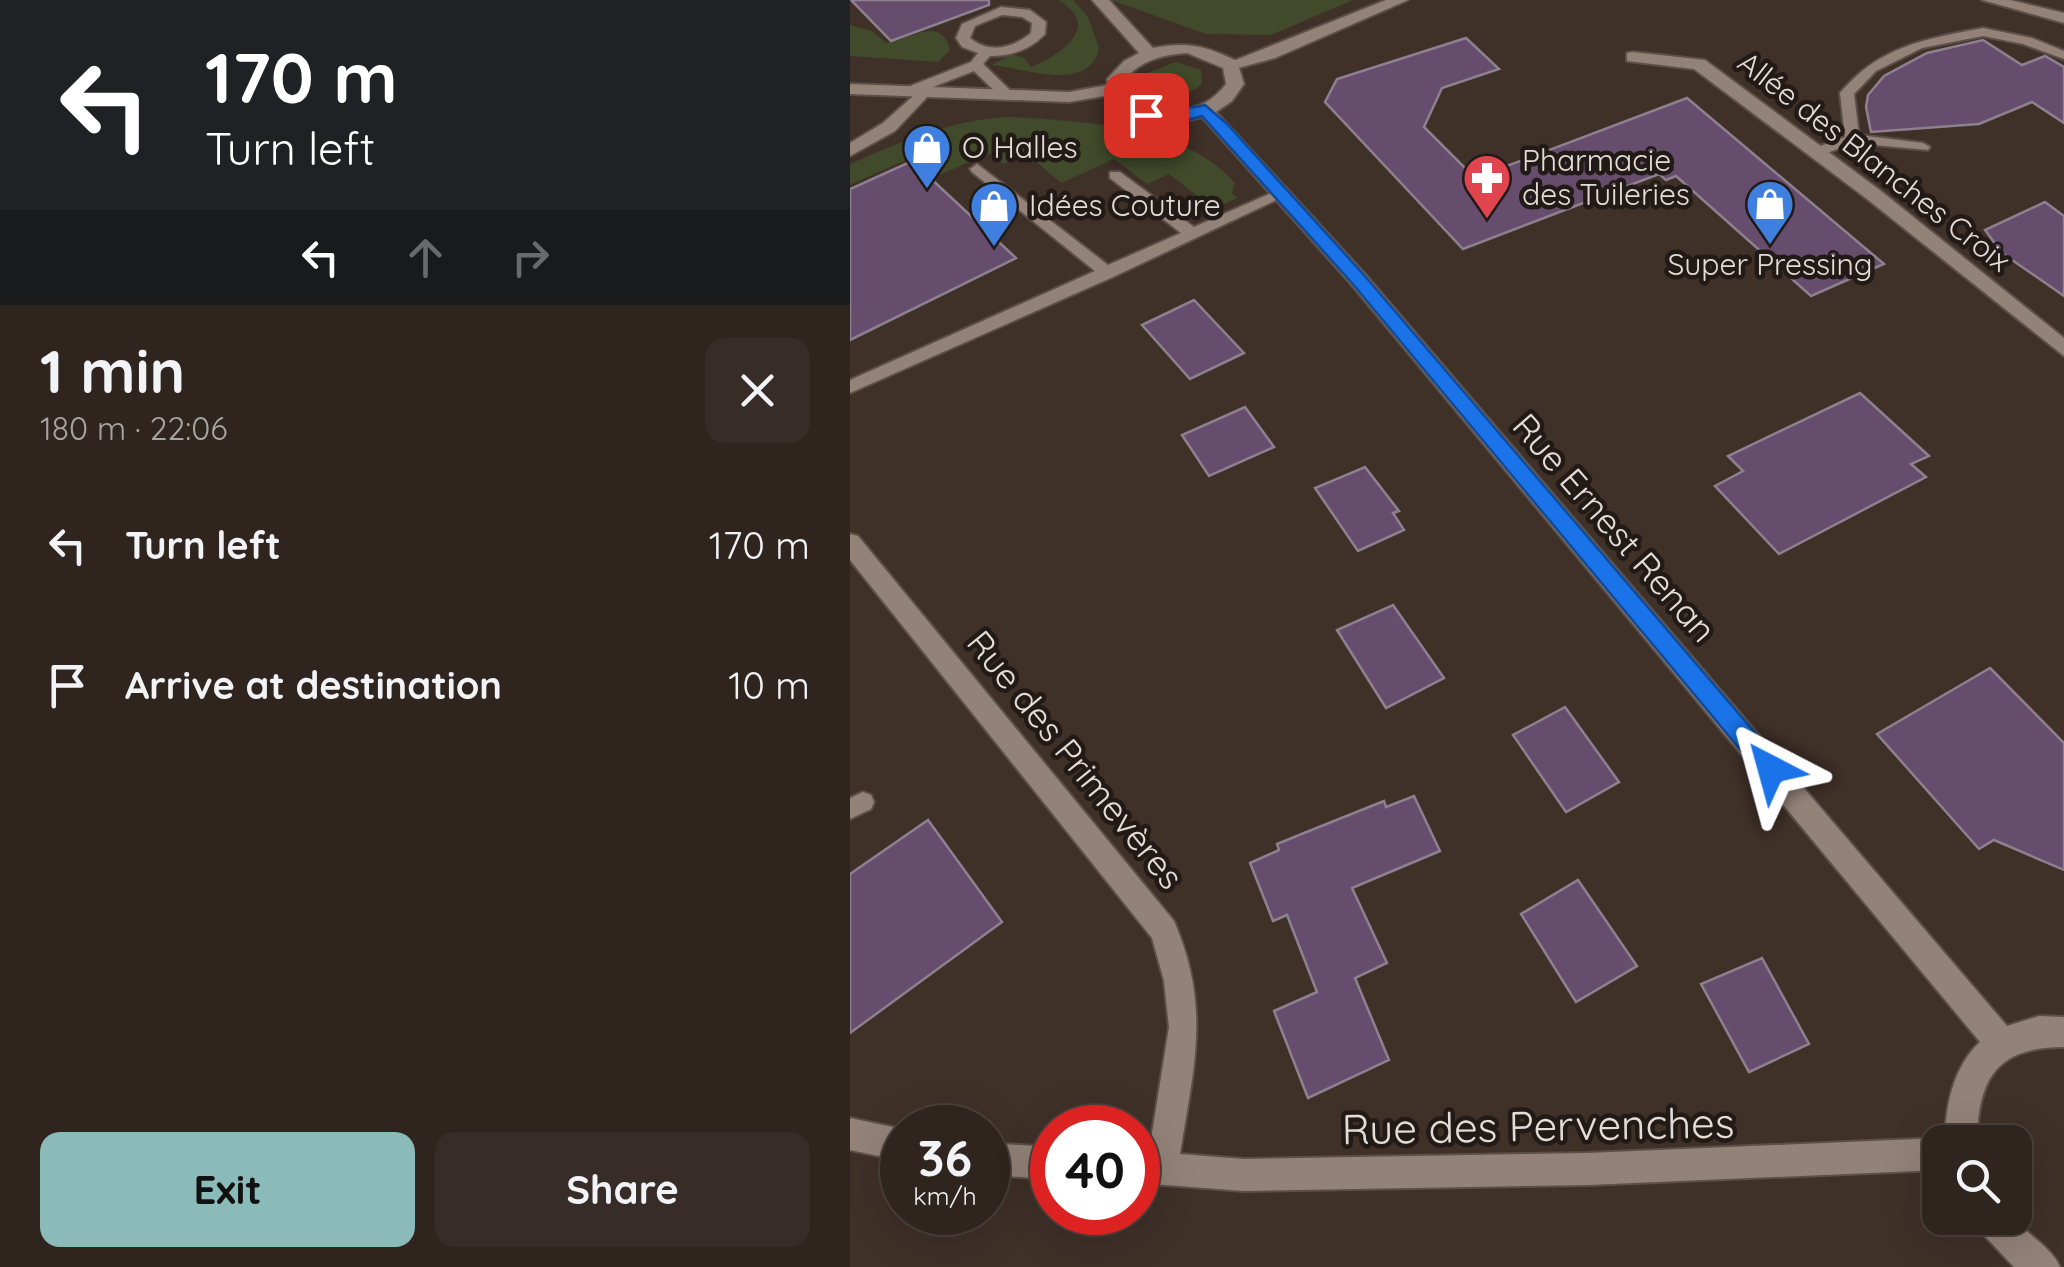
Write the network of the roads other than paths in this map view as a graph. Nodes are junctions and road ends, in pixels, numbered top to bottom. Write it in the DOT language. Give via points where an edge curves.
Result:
graph roads {
  1 [pos="1100,0"];
  2 [pos="1400,0"];
  3 [pos="1990,0"];
  4 [pos="2064,18"];
  5 [pos="986,52"];
  6 [pos="1148,54"];
  7 [pos="2063,56"];
  8 [pos="1633,57"];
  9 [pos="976,65"];
  10 [pos="1231,65"];
  11 [pos="850,89"];
  12 [pos="1114,90"];
  13 [pos="913,93"];
  14 [pos="1008,96"];
  15 [pos="1205,110"];
  16 [pos="1852,138"];
  17 [pos="1924,147"];
  18 [pos="850,152"];
  19 [pos="1816,152"];
  20 [pos="977,170"];
  21 [pos="1115,175"];
  22 [pos="1281,194"];
  23 [pos="1193,234"];
  24 [pos="1106,272"];
  25 [pos="2064,348"];
  26 [pos="850,387"];
  27 [pos="850,544"];
  28 [pos="2064,1032"];
  29 [pos="2002,1044"];
  30 [pos="1960,1125"];
  31 [pos="1160,1127"];
  32 [pos="850,1134"];
  33 [pos="880,1140"];
  34 [pos="1922,1155"];
  35 [pos="1160,1169"];
  36 [pos="2004,1235"];
  37 [pos="2025,1262"];
  1 -- 6 [label="street"];
  2 -- 10 [label="street"];
  3 -- 4 [label="street"];
  5 -- 5 [label="lane" via="1032,41 1039,22 1014,11 978,18 963,38"];
  5 -- 9 [label="lane"];
  6 -- 10 [label="street" via="1205,51"];
  6 -- 12 [label="street" via="1123,70"];
  7 -- 16 [label="lane" via="1982,32 1918,45 1871,68 1847,93"];
  8 -- 19 [label="street, Allée des Blanches Croix" via="1699,64"];
  9 -- 13 [label="lane"];
  9 -- 14 [label="lane"];
  10 -- 15 [label="street" via="1236,74 1230,94"];
  11 -- 13 [label="street"];
  12 -- 14 [label="street"];
  12 -- 15 [label="street" via="1146,115"];
  13 -- 14 [label="street"];
  13 -- 18 [label="street" via="889,127"];
  15 -- 22 [label="street, Rue Ernest Renan"];
  16 -- 17 [label="lane"];
  16 -- 19 [label="lane"];
  19 -- 25 [label="street, Allée des Blanches Croix"];
  20 -- 24 [label="lane"];
  21 -- 23 [label="lane"];
  22 -- 23 [label="lane"];
  22 -- 29 [label="street, Rue Ernest Renan"];
  23 -- 24 [label="lane"];
  24 -- 26 [label="lane"];
  27 -- 31 [label="street, Rue des Primevères" via="1164,931 1180,981 1184,1027"];
  28 -- 29 [label="street" via="2026,1034"];
  29 -- 30 [label="street" via="1980,1062 1966,1087"];
  32 -- 33 [label="street"];
  34 -- 35 [label="street, Rue des Pervenches" via="1588,1169 1244,1175"];
  36 -- 37 [label="street"];
}
